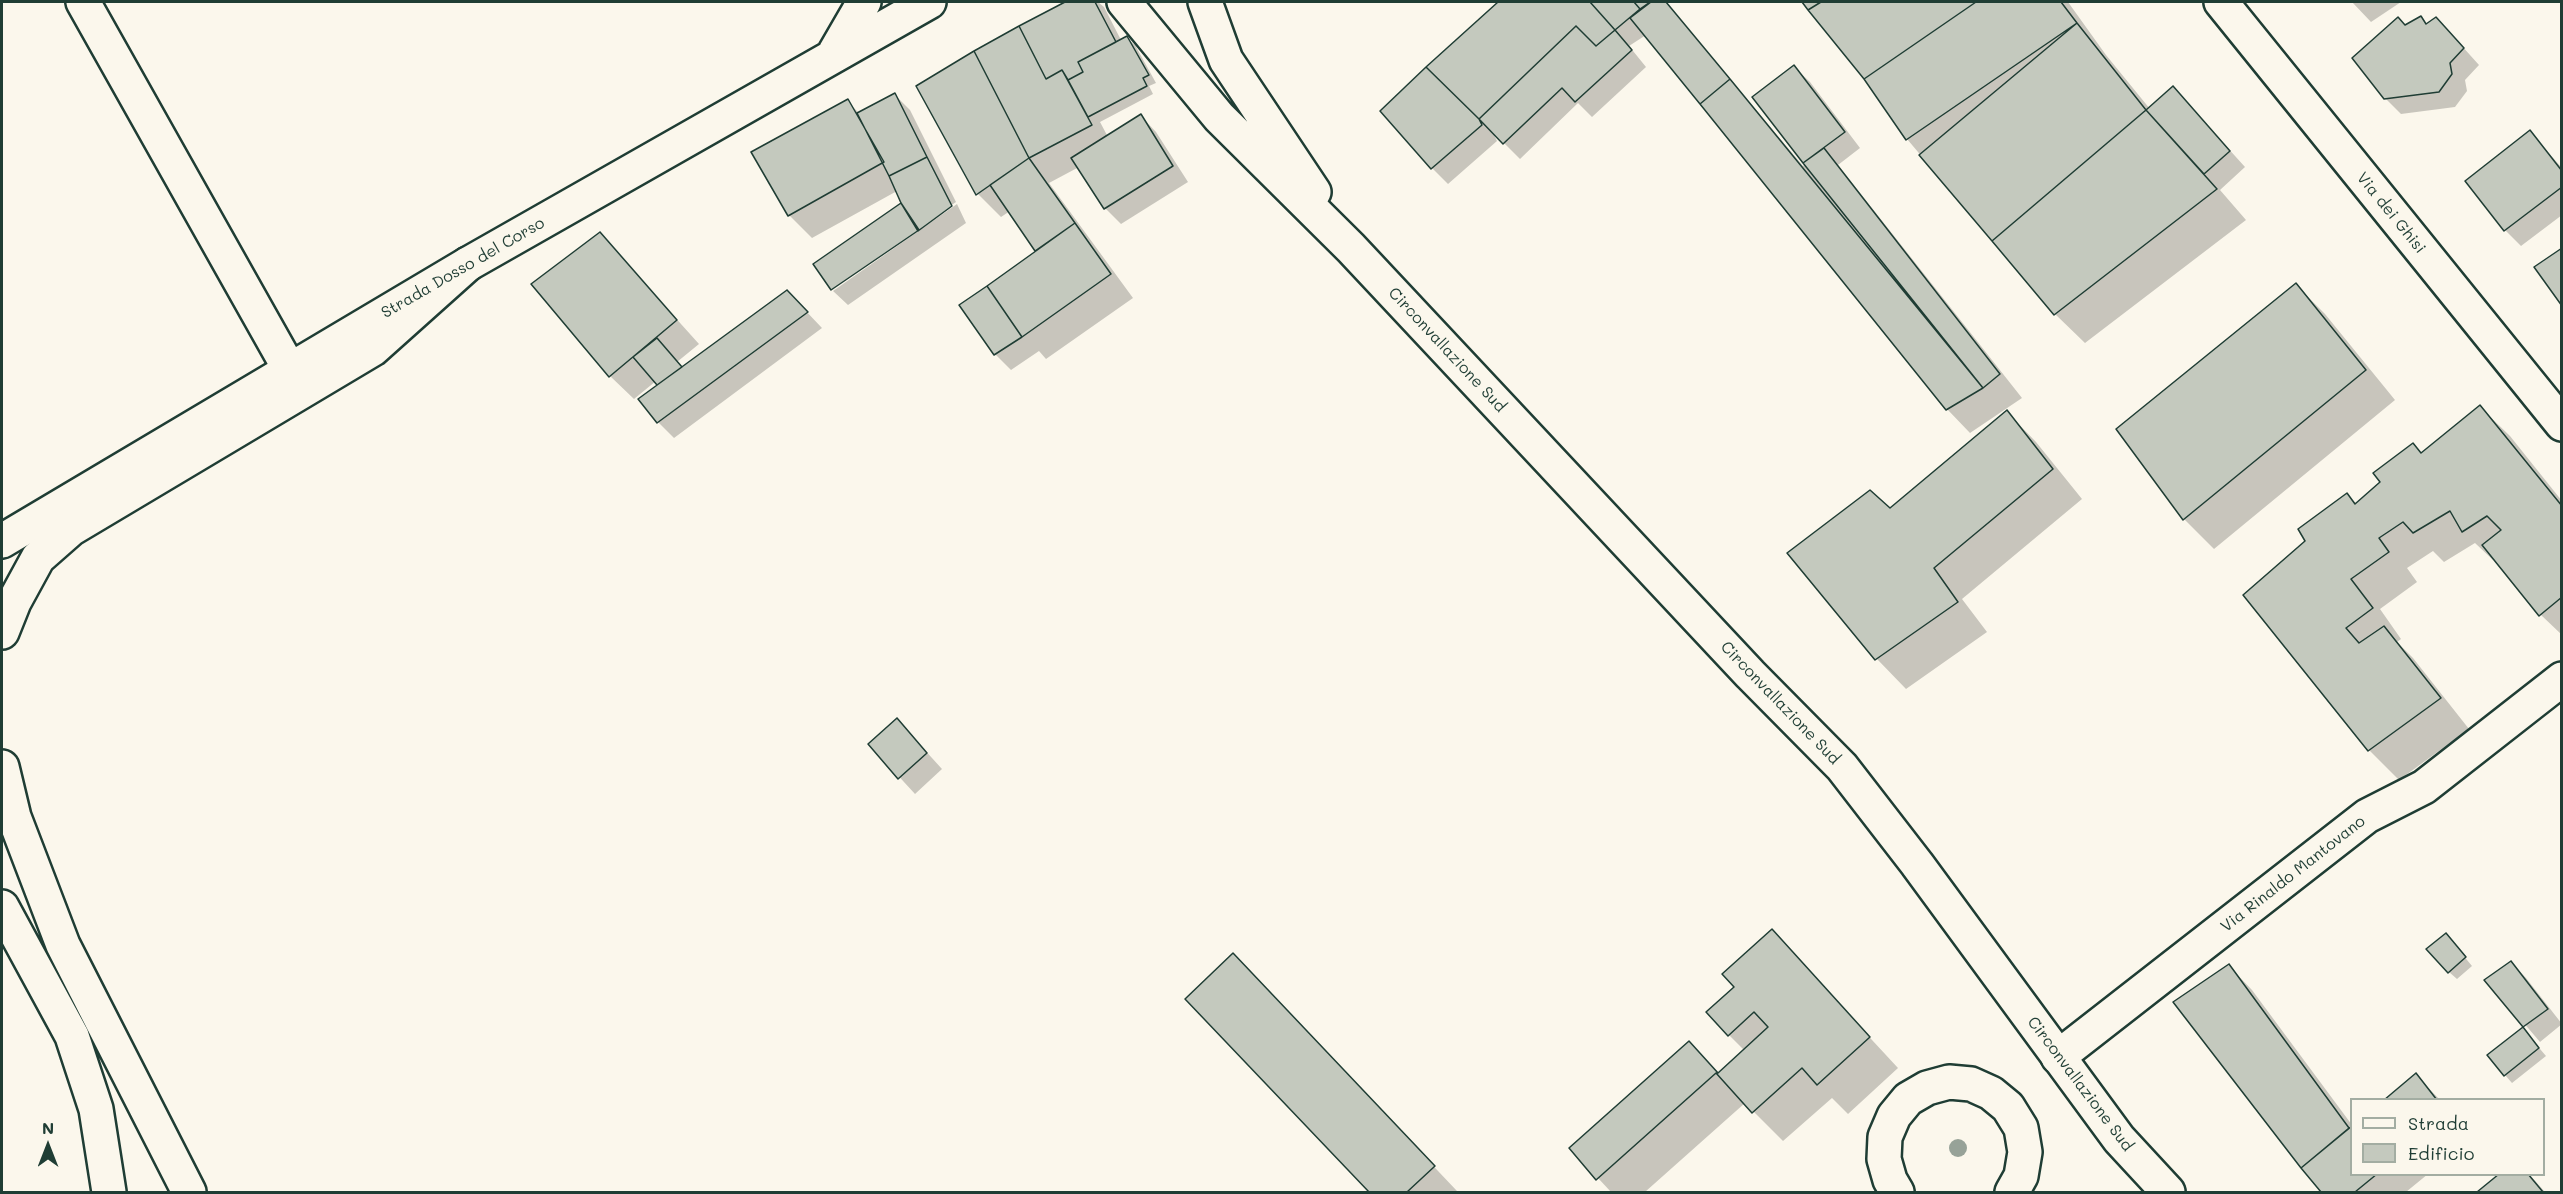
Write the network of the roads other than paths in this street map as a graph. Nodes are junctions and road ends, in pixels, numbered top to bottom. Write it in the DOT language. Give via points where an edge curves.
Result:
graph roads {
  1 [pos="83,2"];
  2 [pos="864,2"];
  3 [pos="929,2"];
  4 [pos="1124,2"];
  5 [pos="1205,2"];
  6 [pos="1227,2"];
  7 [pos="2221,2"];
  8 [pos="834,54"];
  9 [pos="1266,120"];
  10 [pos="1351,248"];
  11 [pos="468,264"];
  12 [pos="290,370"];
  13 [pos="2562,424"];
  14 [pos="2,541"];
  15 [pos="2,632"];
  16 [pos="2562,679"];
  17 [pos="2,767"];
  18 [pos="2,907"];
  19 [pos="2058,1057"];
  20 [pos="109,1192"];
  21 [pos="189,1192"];
  22 [pos="1897,1192"];
  23 [pos="2012,1192"];
  24 [pos="2168,1192"];
  1 -- 12 [label="main road"];
  2 -- 8 [label="main road"];
  3 -- 8 [label="main road, Strada Dosso del Corso"];
  4 -- 10 [label="main road, Circonvallazione Sud" via="1219,117"];
  5 -- 9 [label="main road, Circonvallazione Sud" via="1226,60"];
  6 -- 9 [label="main road, Circonvallazione Sud"];
  7 -- 13 [label="main road, Via dei Ghisi"];
  8 -- 11 [label="main road, Strada Dosso del Corso"];
  9 -- 10 [label="main road, Circonvallazione Sud"];
  10 -- 19 [label="main road, Circonvallazione Sud" via="1842,767"];
  11 -- 12 [label="main road, Strada Dosso del Corso"];
  11 -- 15 [label="main road" via="373,349 71,529 38,558"];
  12 -- 14 [label="main road, Strada Dosso del Corso"];
  16 -- 19 [label="main road, Via Rinaldo Mantovano" via="2424,787 2367,816"];
  17 -- 21 [label="main road" via="14,817 63,945"];
  18 -- 20 [label="main road" via="72,1036 96,1109"];
  19 -- 24 [label="main road, Circonvallazione Sud" via="2119,1139"];
  22 -- 23 [label="main road" via="1884,1159 1886,1137 1894,1116 1908,1099 1948,1082 1971,1084 1991,1093 2008,1107 2021,1128 2025,1152 2021,1176"];
}
